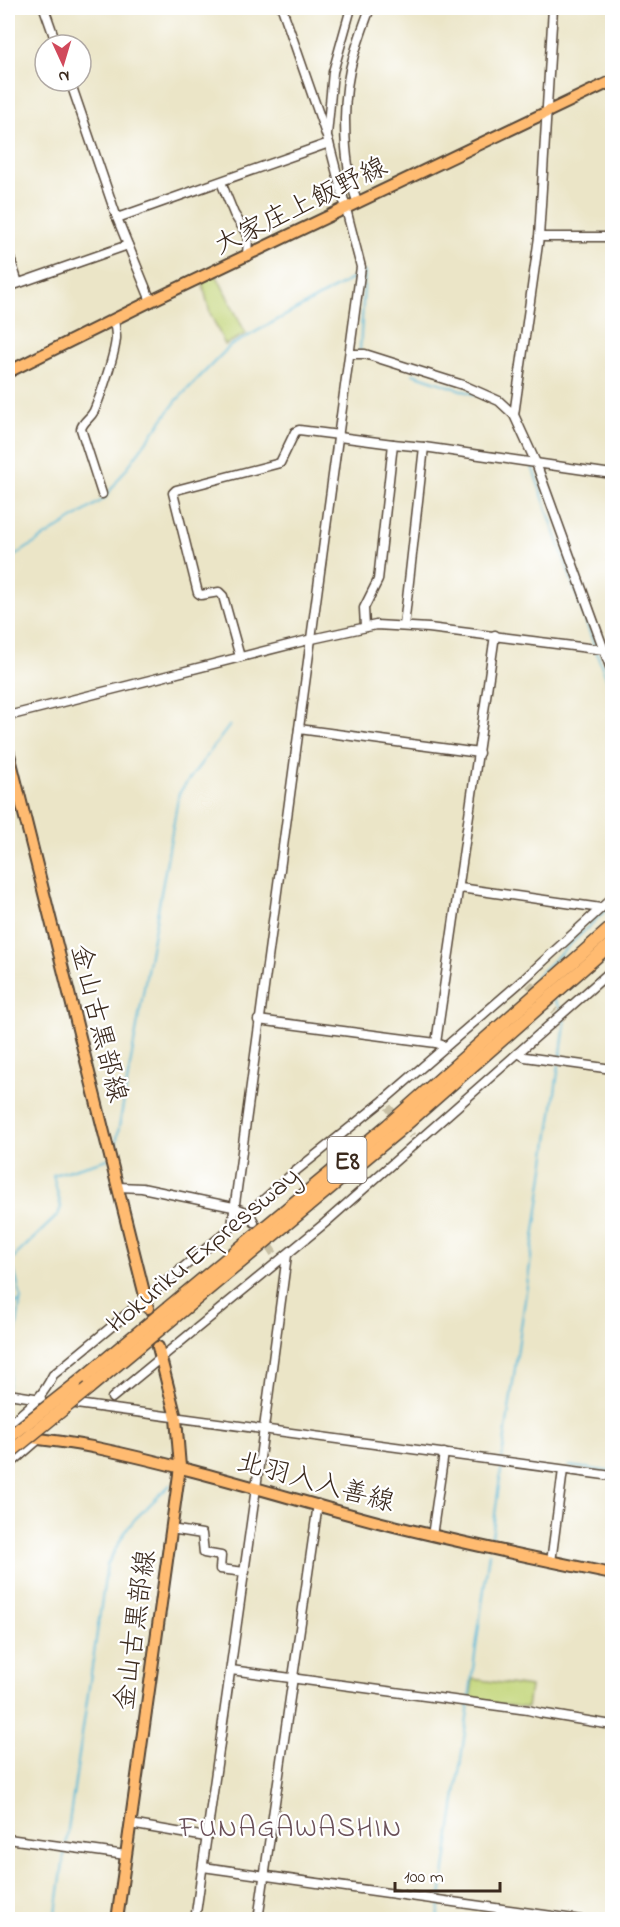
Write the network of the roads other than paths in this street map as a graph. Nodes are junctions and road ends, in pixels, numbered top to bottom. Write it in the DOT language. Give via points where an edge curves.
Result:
graph roads {
  1 [pos="44,8"];
  2 [pos="282,8"];
  3 [pos="351,8"];
  4 [pos="370,8"];
  5 [pos="553,8"];
  6 [pos="53,33"];
  7 [pos="612,81"];
  8 [pos="73,93"];
  9 [pos="546,113"];
  10 [pos="328,141"];
  11 [pos="221,182"];
  12 [pos="353,205"];
  13 [pos="117,218"];
  14 [pos="538,237"];
  15 [pos="612,237"];
  16 [pos="128,244"];
  17 [pos="8,252"];
  18 [pos="247,256"];
  19 [pos="18,283"];
  20 [pos="8,287"];
  21 [pos="151,301"];
  22 [pos="114,320"];
  23 [pos="350,354"];
  24 [pos="8,372"];
  25 [pos="514,415"];
  26 [pos="339,436"];
  27 [pos="393,444"];
  28 [pos="424,447"];
  29 [pos="536,463"];
  30 [pos="612,474"];
  31 [pos="102,494"];
  32 [pos="365,627"];
  33 [pos="404,627"];
  34 [pos="495,635"];
  35 [pos="312,639"];
  36 [pos="608,651"];
  37 [pos="240,657"];
  38 [pos="612,672"];
  39 [pos="8,716"];
  40 [pos="299,729"];
  41 [pos="8,750"];
  42 [pos="479,753"];
  43 [pos="460,888"];
  44 [pos="612,898"];
  45 [pos="601,908"];
  46 [pos="612,927"];
  47 [pos="612,943"];
  48 [pos="612,970"];
  49 [pos="258,1020"];
  50 [pos="440,1045"];
  51 [pos="518,1053"];
  52 [pos="612,1069"];
  53 [pos="118,1187"];
  54 [pos="233,1207"];
  55 [pos="249,1213"];
  56 [pos="254,1222"];
  57 [pos="232,1226"];
  58 [pos="281,1257"];
  59 [pos="147,1303"];
  60 [pos="158,1347"];
  61 [pos="162,1360"];
  62 [pos="8,1394"];
  63 [pos="39,1398"];
  64 [pos="112,1398"];
  65 [pos="176,1418"];
  66 [pos="8,1425"];
  67 [pos="264,1429"];
  68 [pos="8,1437"];
  69 [pos="39,1439"];
  70 [pos="444,1453"];
  71 [pos="8,1454"];
  72 [pos="8,1466"];
  73 [pos="180,1467"];
  74 [pos="563,1470"];
  75 [pos="612,1476"];
  76 [pos="256,1488"];
  77 [pos="318,1504"];
  78 [pos="171,1529"];
  79 [pos="432,1536"];
  80 [pos="551,1562"];
  81 [pos="245,1572"];
  82 [pos="612,1574"];
  83 [pos="231,1670"];
  84 [pos="292,1679"];
  85 [pos="612,1725"];
  86 [pos="130,1824"];
  87 [pos="206,1837"];
  88 [pos="8,1839"];
  89 [pos="126,1856"];
  90 [pos="203,1867"];
  91 [pos="265,1876"];
  92 [pos="117,1920"];
  93 [pos="195,1920"];
  94 [pos="258,1920"];
  95 [pos="581,1920"];
  1 -- 6 [label="street"];
  2 -- 10 [label="street"];
  3 -- 10 [label="street" via="333,72"];
  4 -- 12 [label="street" via="350,72 346,108 346,151"];
  5 -- 9 [label="street"];
  7 -- 9 [label="main road, 大家庄上飯野線"];
  8 -- 13 [label="street"];
  9 -- 12 [label="main road, 大家庄上飯野線"];
  9 -- 14 [label="street"];
  10 -- 11 [label="street"];
  10 -- 12 [label="street"];
  11 -- 13 [label="street"];
  11 -- 18 [label="street" via="248,236"];
  12 -- 18 [label="main road, 大家庄上飯野線"];
  12 -- 23 [label="street" via="361,267"];
  13 -- 16 [label="street"];
  14 -- 15 [label="street"];
  14 -- 25 [label="street"];
  16 -- 19 [label="street"];
  16 -- 21 [label="street"];
  17 -- 19 [label="street"];
  18 -- 21 [label="main road, 大家庄上飯野線"];
  19 -- 20 [label="street"];
  21 -- 22 [label="main road, 大家庄上飯野線"];
  22 -- 24 [label="main road, 大家庄上飯野線"];
  22 -- 31 [label="street" via="114,348 96,407 81,429"];
  23 -- 25 [label="street" via="365,354 463,385 500,401"];
  23 -- 26 [label="street"];
  25 -- 29 [label="street"];
  26 -- 27 [label="street"];
  26 -- 35 [label="street"];
  26 -- 37 [label="street" via="298,430 280,463 173,493 198,593 219,592 223,596"];
  27 -- 28 [label="street"];
  27 -- 32 [label="street" via="378,580 364,608"];
  28 -- 29 [label="street"];
  28 -- 33 [label="street"];
  29 -- 30 [label="street"];
  29 -- 36 [label="street"];
  32 -- 33 [label="street"];
  32 -- 35 [label="street"];
  33 -- 34 [label="street"];
  34 -- 36 [label="street"];
  34 -- 42 [label="street"];
  35 -- 37 [label="street"];
  35 -- 40 [label="street"];
  36 -- 38 [label="street"];
  37 -- 39 [label="street"];
  40 -- 42 [label="street"];
  40 -- 49 [label="street"];
  41 -- 53 [label="main road, 金山古黒部線"];
  42 -- 43 [label="street"];
  43 -- 45 [label="street"];
  43 -- 50 [label="street"];
  44 -- 45 [label="street"];
  45 -- 50 [label="street" via="527,981"];
  46 -- 68 [label="highway, Hokuriku Expressway / E8, bridge" via="388,1125"];
  47 -- 71 [label="highway, Hokuriku Expressway / E8, bridge" via="396,1133"];
  48 -- 51 [label="street" via="557,1014"];
  49 -- 50 [label="street"];
  49 -- 54 [label="street"];
  50 -- 55 [label="street" via="386,1104 292,1174"];
  51 -- 52 [label="street"];
  51 -- 58 [label="street"];
  53 -- 54 [label="street" via="142,1188"];
  53 -- 59 [label="main road, 金山古黒部線"];
  54 -- 55 [label="street"];
  54 -- 57 [label="street"];
  55 -- 56 [label="street"];
  55 -- 57 [label="street"];
  57 -- 59 [label="street"];
  58 -- 61 [label="street"];
  58 -- 67 [label="street"];
  59 -- 63 [label="street" via="53,1375"];
  60 -- 61 [label="main road, 金山古黒部線"];
  61 -- 64 [label="street"];
  61 -- 65 [label="main road, 金山古黒部線"];
  62 -- 63 [label="street"];
  63 -- 65 [label="street"];
  63 -- 66 [label="street"];
  65 -- 67 [label="street"];
  65 -- 73 [label="main road, 金山古黒部線"];
  67 -- 70 [label="street"];
  67 -- 76 [label="street"];
  68 -- 69 [label="main road, 北羽入入善線"];
  69 -- 72 [label="street"];
  69 -- 73 [label="main road, 北羽入入善線"];
  70 -- 74 [label="street"];
  70 -- 79 [label="street"];
  73 -- 76 [label="main road, 北羽入入善線"];
  73 -- 78 [label="main road, 金山古黒部線"];
  74 -- 75 [label="street"];
  74 -- 80 [label="street"];
  76 -- 77 [label="main road, 北羽入入善線"];
  76 -- 81 [label="street"];
  77 -- 79 [label="main road, 北羽入入善線"];
  77 -- 84 [label="street"];
  78 -- 81 [label="street" via="201,1534 204,1553 221,1556 220,1569"];
  78 -- 86 [label="main road, 金山古黒部線"];
  79 -- 80 [label="main road, 北羽入入善線"];
  80 -- 82 [label="main road, 北羽入入善線"];
  81 -- 83 [label="street"];
  83 -- 84 [label="street"];
  83 -- 87 [label="street"];
  84 -- 85 [label="street"];
  84 -- 91 [label="street"];
  86 -- 87 [label="street"];
  86 -- 89 [label="main road, 金山古黒部線"];
  87 -- 90 [label="street"];
  88 -- 89 [label="street"];
  89 -- 92 [label="main road, 金山古黒部線"];
  90 -- 91 [label="street"];
  90 -- 93 [label="street"];
  91 -- 94 [label="street"];
  91 -- 95 [label="street"];
}
